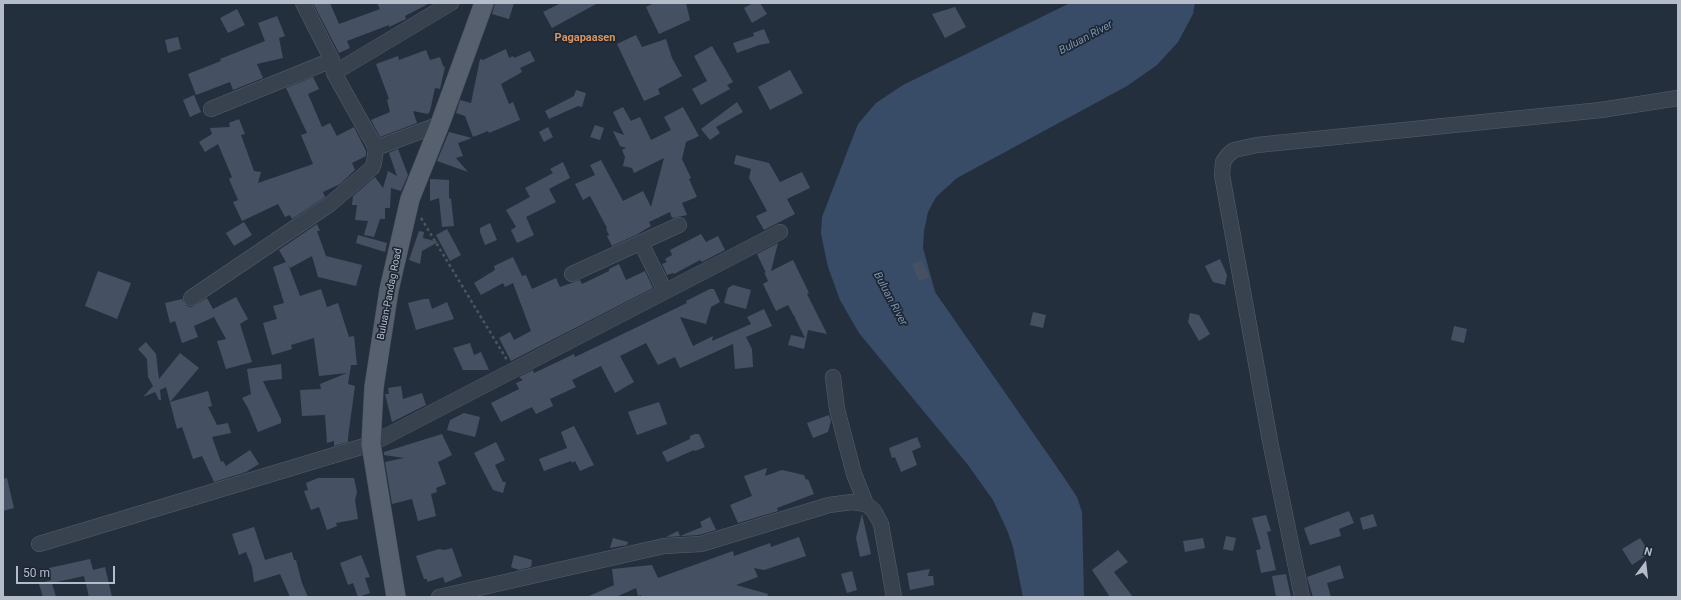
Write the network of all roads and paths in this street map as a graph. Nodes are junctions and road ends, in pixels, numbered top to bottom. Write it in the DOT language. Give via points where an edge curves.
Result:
graph roads {
  1 [pos="303,3"];
  2 [pos="451,3"];
  3 [pos="484,3"];
  4 [pos="333,66"];
  5 [pos="1678,98"];
  6 [pos="211,109"];
  7 [pos="440,124"];
  8 [pos="376,148"];
  9 [pos="410,199"];
  10 [pos="679,225"];
  11 [pos="780,232"];
  12 [pos="641,243"];
  13 [pos="572,274"];
  14 [pos="665,291"];
  15 [pos="191,298"];
  16 [pos="514,371"];
  17 [pos="832,377"];
  18 [pos="371,444"];
  19 [pos="866,504"];
  20 [pos="39,544"];
  21 [pos="396,597"];
  22 [pos="439,597"];
  23 [pos="894,597"];
  24 [pos="1302,597"];
  1 -- 4 [label="street"];
  2 -- 4 [label="street"];
  3 -- 7 [label="main road, Buluan-Pandag Road"];
  4 -- 6 [label="street"];
  4 -- 8 [label="street"];
  5 -- 24 [label="street" via="1600,110 1258,145 1234,150 1228,155 1223,162 1222,175 1270,441"];
  7 -- 8 [label="street"];
  7 -- 9 [label="main road, Buluan-Pandag Road"];
  8 -- 15 [label="street" via="372,168 336,200"];
  9 -- 16 [label="path"];
  9 -- 18 [label="main road, Buluan-Pandag Road" via="385,312 374,388"];
  10 -- 12 [label="street"];
  11 -- 14 [label="street"];
  12 -- 13 [label="street"];
  12 -- 14 [label="street"];
  14 -- 16 [label="street"];
  16 -- 18 [label="street"];
  17 -- 19 [label="street" via="837,409 854,474"];
  18 -- 20 [label="street"];
  18 -- 21 [label="main road, Buluan-Pandag Road"];
  19 -- 22 [label="street" via="852,502 829,505 701,544 664,546"];
  19 -- 23 [label="street" via="874,511 881,524"];
}
